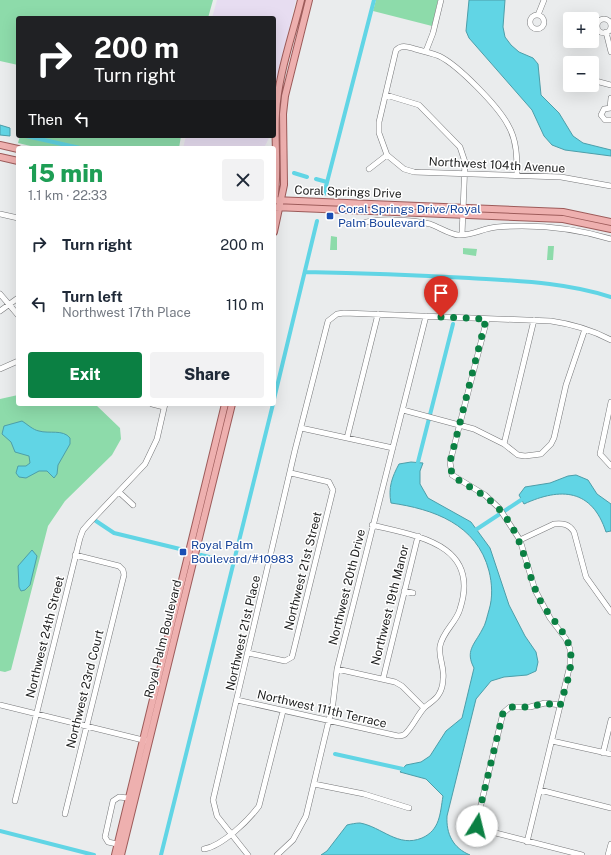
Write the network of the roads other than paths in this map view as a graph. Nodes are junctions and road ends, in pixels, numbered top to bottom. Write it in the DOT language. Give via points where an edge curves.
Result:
graph roads {
  1 [pos="301,0"];
  2 [pos="309,0"];
  3 [pos="441,0"];
  4 [pos="544,0"];
  5 [pos="538,15"];
  6 [pos="606,32"];
  7 [pos="426,51"];
  8 [pos="611,52"];
  9 [pos="599,82"];
  10 [pos="611,85"];
  11 [pos="386,95"];
  12 [pos="611,98"];
  13 [pos="610,108"];
  14 [pos="276,113"];
  15 [pos="276,113"];
  16 [pos="611,120"];
  17 [pos="0,145"];
  18 [pos="16,149"];
  19 [pos="387,155"];
  20 [pos="0,157"];
  21 [pos="16,161"];
  22 [pos="369,169"];
  23 [pos="464,173"];
  24 [pos="517,175"];
  25 [pos="276,181"];
  26 [pos="611,186"];
  27 [pos="276,200"];
  28 [pos="282,200"];
  29 [pos="277,207"];
  30 [pos="463,207"];
  31 [pos="0,214"];
  32 [pos="463,215"];
  33 [pos="16,218"];
  34 [pos="611,222"];
  35 [pos="361,224"];
  36 [pos="611,229"];
  37 [pos="462,235"];
  38 [pos="611,239"];
  39 [pos="0,294"];
  40 [pos="16,300"];
  41 [pos="10,305"];
  42 [pos="0,311"];
  43 [pos="16,313"];
  44 [pos="378,314"];
  45 [pos="426,316"];
  46 [pos="486,319"];
  47 [pos="534,320"];
  48 [pos="585,329"];
  49 [pos="611,340"];
  50 [pos="16,362"];
  51 [pos="0,369"];
  52 [pos="611,402"];
  53 [pos="165,406"];
  54 [pos="225,406"];
  55 [pos="232,406"];
  56 [pos="403,410"];
  57 [pos="460,425"];
  58 [pos="301,428"];
  59 [pos="347,438"];
  60 [pos="504,444"];
  61 [pos="393,448"];
  62 [pos="611,466"];
  63 [pos="291,473"];
  64 [pos="119,492"];
  65 [pos="133,505"];
  66 [pos="372,525"];
  67 [pos="418,536"];
  68 [pos="520,540"];
  69 [pos="75,555"];
  70 [pos="404,591"];
  71 [pos="413,593"];
  72 [pos="611,612"];
  73 [pos="248,653"];
  74 [pos="337,669"];
  75 [pos="383,679"];
  76 [pos="237,700"];
  77 [pos="0,705"];
  78 [pos="560,706"];
  79 [pos="424,708"];
  80 [pos="283,711"];
  81 [pos="36,714"];
  82 [pos="611,720"];
  83 [pos="328,721"];
  84 [pos="86,727"];
  85 [pos="142,740"];
  86 [pos="552,741"];
  87 [pos="149,742"];
  88 [pos="603,752"];
  89 [pos="611,754"];
  90 [pos="314,784"];
  91 [pos="540,790"];
  92 [pos="128,798"];
  93 [pos="15,801"];
  94 [pos="409,808"];
  95 [pos="611,808"];
  96 [pos="65,814"];
  97 [pos="231,834"];
  98 [pos="527,842"];
  99 [pos="117,844"];
  100 [pos="611,844"];
  101 [pos="204,849"];
  102 [pos="114,855"];
  103 [pos="121,855"];
  104 [pos="248,855"];
  105 [pos="277,855"];
  106 [pos="582,855"];
  107 [pos="608,855"];
  1 -- 14 [label="main road" via="278,94"];
  2 -- 28 [label="main road" via="285,96 285,172"];
  3 -- 7 [label="street"];
  4 -- 5 [label="street"];
  6 -- 8 [label="street"];
  7 -- 11 [label="street" via="404,46 396,50"];
  7 -- 24 [label="street" via="450,63 499,112 514,140"];
  9 -- 10 [label="street"];
  11 -- 19 [label="street" via="378,128 381,144"];
  11 -- 23 [label="street" via="410,101 426,111 460,147 465,162"];
  12 -- 13 [label="street"];
  13 -- 16 [label="street" via="604,109 601,115 605,120"];
  15 -- 25 [label="main road"];
  17 -- 18 [label="main road"];
  19 -- 22 [label="street"];
  19 -- 23 [label="street, Northwest 104th Avenue" via="404,169 414,172"];
  20 -- 21 [label="main road"];
  23 -- 24 [label="street, Northwest 104th Avenue"];
  23 -- 30 [label="street"];
  24 -- 26 [label="street, Northwest 104th Avenue" via="574,179"];
  27 -- 28 [label="main road, Coral Springs Drive"];
  28 -- 29 [label="main road"];
  28 -- 30 [label="main road, Coral Springs Drive"];
  29 -- 32 [label="main road, Coral Springs Drive"];
  30 -- 32 [label="street"];
  30 -- 34 [label="main road, Coral Springs Drive" via="563,212"];
  31 -- 33 [label="street"];
  32 -- 36 [label="main road, Coral Springs Drive" via="563,220"];
  32 -- 37 [label="street"];
  35 -- 37 [label="street" via="376,220 421,222"];
  37 -- 38 [label="street" via="494,227 537,226 567,229"];
  39 -- 41 [label="street"];
  40 -- 41 [label="street"];
  41 -- 42 [label="street"];
  41 -- 43 [label="street"];
  44 -- 45 [label="street"];
  44 -- 58 [label="street, Northwest 21st Place" via="344,313 332,317 326,325"];
  44 -- 59 [label="street"];
  45 -- 46 [label="street"];
  45 -- 56 [label="street, Northwest 20th Drive"];
  46 -- 47 [label="street"];
  46 -- 57 [label="street"];
  47 -- 48 [label="street" via="568,323"];
  47 -- 60 [label="street"];
  48 -- 49 [label="street"];
  48 -- 60 [label="street" via="566,386 554,438 541,454 525,456 518,455"];
  50 -- 51 [label="street"];
  52 -- 62 [label="street" via="600,454"];
  53 -- 64 [label="street, Northwest 24th Street" via="152,452 138,474"];
  54 -- 85 [label="main road, Royal Palm Boulevard"];
  55 -- 87 [label="main road, Royal Palm Boulevard"];
  56 -- 57 [label="street"];
  56 -- 61 [label="street, Northwest 20th Drive"];
  57 -- 60 [label="street"];
  57 -- 68 [label="street" via="450,462 452,475 485,495 499,508"];
  58 -- 59 [label="street"];
  58 -- 63 [label="street, Northwest 21st Place"];
  59 -- 61 [label="street"];
  61 -- 66 [label="street, Northwest 20th Drive"];
  63 -- 73 [label="street, Northwest 21st Place"];
  63 -- 73 [label="street, Northwest 21st Street" via="329,482 334,490 292,657 285,661"];
  64 -- 65 [label="street"];
  64 -- 69 [label="street, Northwest 24th Street" via="83,530"];
  66 -- 67 [label="street"];
  66 -- 74 [label="street, Northwest 20th Drive"];
  67 -- 70 [label="street, Northwest 19th Manor"];
  67 -- 79 [label="street" via="438,544 454,559 463,579 463,602 460,611 440,645 444,677 440,693"];
  68 -- 72 [label="street" via="554,524 567,525 574,532 586,576"];
  68 -- 78 [label="street" via="535,590 570,649 570,665"];
  69 -- 81 [label="street, Northwest 24th Street"];
  69 -- 84 [label="street, Northwest 23rd Court" via="119,566 124,575"];
  70 -- 71 [label="street"];
  70 -- 75 [label="street, Northwest 19th Manor"];
  73 -- 76 [label="street, Northwest 21st Place"];
  74 -- 75 [label="street"];
  74 -- 83 [label="street, Northwest 20th Drive"];
  75 -- 79 [label="street" via="402,686"];
  76 -- 80 [label="street, Northwest 111th Terrace"];
  76 -- 97 [label="street, Northwest 21st Place" via="213,800 217,816"];
  77 -- 81 [label="street"];
  78 -- 86 [label="street"];
  78 -- 98 [label="street" via="545,703 530,707 510,707 503,713 477,826"];
  79 -- 83 [label="street, Northwest 111th Terrace" via="402,736"];
  80 -- 83 [label="street, Northwest 111th Terrace"];
  80 -- 97 [label="street" via="259,806"];
  81 -- 84 [label="street"];
  81 -- 93 [label="street, Northwest 24th Street"];
  82 -- 88 [label="street"];
  83 -- 90 [label="street, Northwest 20th Drive"];
  84 -- 85 [label="street"];
  84 -- 96 [label="street, Northwest 23rd Court"];
  85 -- 87 [label="street"];
  85 -- 92 [label="main road, Royal Palm Boulevard"];
  86 -- 88 [label="street"];
  86 -- 91 [label="street"];
  87 -- 103 [label="main road, Royal Palm Boulevard"];
  88 -- 89 [label="street"];
  90 -- 94 [label="street" via="364,794"];
  90 -- 105 [label="street, Northwest 20th Drive" via="300,830"];
  91 -- 95 [label="street"];
  91 -- 98 [label="street"];
  92 -- 99 [label="main road, Royal Palm Boulevard"];
  92 -- 99 [label="street" via="119,797 113,801 105,836 108,842"];
  97 -- 101 [label="street" via="214,847"];
  97 -- 104 [label="street, Northwest 21st Place"];
  98 -- 106 [label="street"];
  99 -- 102 [label="main road, Royal Palm Boulevard"];
  100 -- 107 [label="street"];
}
